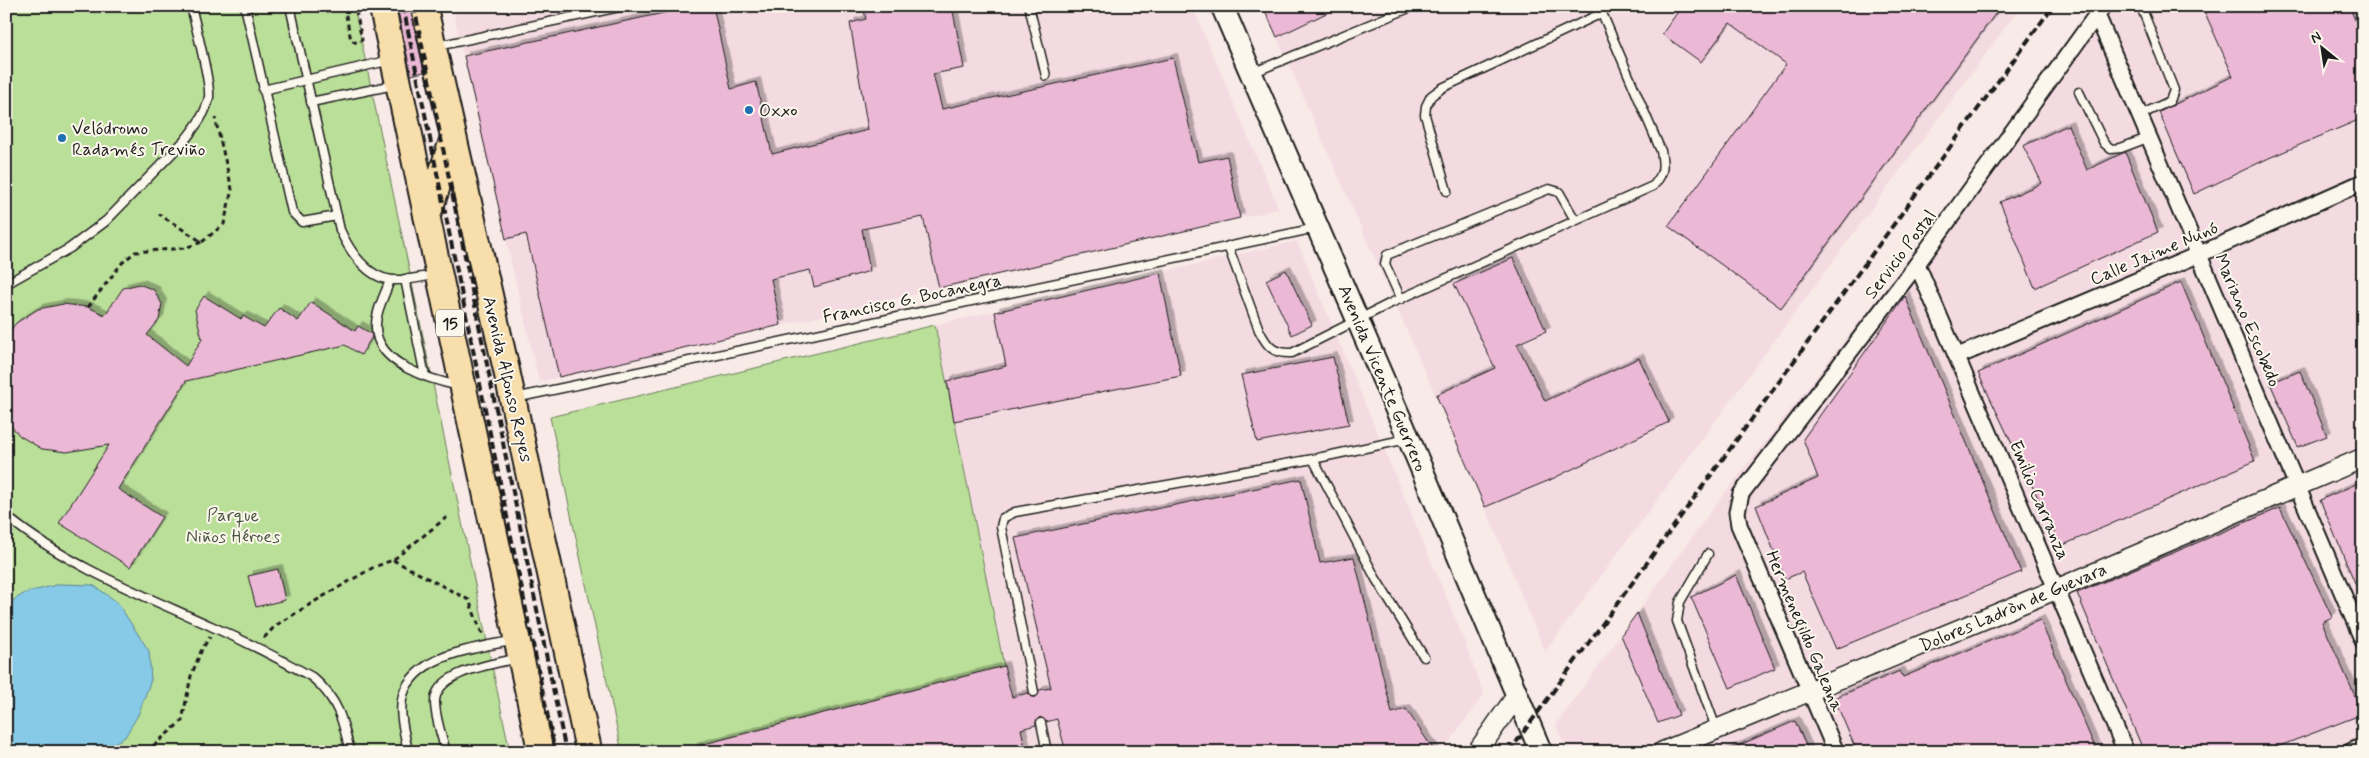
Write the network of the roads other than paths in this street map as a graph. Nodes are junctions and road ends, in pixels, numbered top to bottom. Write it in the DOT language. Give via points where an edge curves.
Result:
graph roads {
  1 [pos="191,6"];
  2 [pos="244,6"];
  3 [pos="290,6"];
  4 [pos="382,6"];
  5 [pos="424,6"];
  6 [pos="624,6"];
  7 [pos="1029,6"];
  8 [pos="1222,6"];
  9 [pos="1414,6"];
  10 [pos="2142,9"];
  11 [pos="1601,10"];
  12 [pos="2100,10"];
  13 [pos="433,47"];
  14 [pos="393,59"];
  15 [pos="1250,74"];
  16 [pos="1046,76"];
  17 [pos="306,79"];
  18 [pos="399,84"];
  19 [pos="262,90"];
  20 [pos="2079,92"];
  21 [pos="311,102"];
  22 [pos="2140,115"];
  23 [pos="2150,137"];
  24 [pos="453,138"];
  25 [pos="2363,182"];
  26 [pos="1447,191"];
  27 [pos="337,216"];
  28 [pos="427,217"];
  29 [pos="1575,220"];
  30 [pos="1317,228"];
  31 [pos="1228,246"];
  32 [pos="2200,254"];
  33 [pos="1917,264"];
  34 [pos="439,274"];
  35 [pos="406,279"];
  36 [pos="390,280"];
  37 [pos="6,284"];
  38 [pos="1401,299"];
  39 [pos="1357,320"];
  40 [pos="1958,356"];
  41 [pos="425,376"];
  42 [pos="463,387"];
  43 [pos="513,398"];
  44 [pos="1409,438"];
  45 [pos="2363,458"];
  46 [pos="1313,459"];
  47 [pos="2297,487"];
  48 [pos="6,516"];
  49 [pos="1739,525"];
  50 [pos="1708,554"];
  51 [pos="2057,589"];
  52 [pos="2363,641"];
  53 [pos="519,648"];
  54 [pos="1424,657"];
  55 [pos="1809,691"];
  56 [pos="1034,692"];
  57 [pos="1517,695"];
  58 [pos="1041,723"];
  59 [pos="1716,728"];
  60 [pos="2363,746"];
  61 [pos="350,752"];
  62 [pos="408,752"];
  63 [pos="446,752"];
  64 [pos="541,752"];
  65 [pos="589,752"];
  66 [pos="1047,752"];
  67 [pos="1477,752"];
  68 [pos="1541,752"];
  69 [pos="1662,752"];
  70 [pos="1836,752"];
  71 [pos="2126,752"];
  72 [pos="2350,752"];
  1 -- 37 [label="lane" via="209,95 196,126 106,221 70,248"];
  2 -- 19 [label="lane"];
  3 -- 17 [label="lane"];
  4 -- 14 [label="highway, 15"];
  5 -- 13 [label="highway, Avenida Alfonso Reyes"];
  6 -- 13 [label="lane"];
  7 -- 16 [label="lane"];
  8 -- 15 [label="main road, Avenida Vicente Guerrero"];
  9 -- 15 [label="lane"];
  10 -- 22 [label="lane" via="2174,90 2170,101"];
  11 -- 26 [label="lane" via="1460,78 1431,96 1425,115"];
  11 -- 29 [label="lane" via="1664,166 1662,177 1653,186"];
  12 -- 22 [label="street, Mariano Escobedo"];
  12 -- 33 [label="street, Servicio Postal"];
  13 -- 24 [label="highway, Avenida Alfonso Reyes"];
  14 -- 17 [label="lane"];
  14 -- 18 [label="highway, 15"];
  15 -- 30 [label="main road, Avenida Vicente Guerrero"];
  17 -- 19 [label="lane"];
  17 -- 21 [label="lane"];
  18 -- 21 [label="lane"];
  18 -- 28 [label="highway, 15"];
  19 -- 27 [label="lane" via="295,217 307,222"];
  20 -- 23 [label="lane" via="2104,143 2111,149"];
  21 -- 27 [label="lane"];
  22 -- 23 [label="street, Mariano Escobedo"];
  23 -- 32 [label="street, Mariano Escobedo"];
  24 -- 28 [label="highway"];
  24 -- 43 [label="highway, Avenida Alfonso Reyes"];
  25 -- 32 [label="street, Calle Jaime Nunó"];
  27 -- 36 [label="lane" via="346,243 355,257 368,269"];
  28 -- 34 [label="highway, 15"];
  29 -- 38 [label="lane"];
  29 -- 38 [label="lane" via="1559,192 1549,190 1387,255 1386,264"];
  30 -- 31 [label="lane, Francisco G. Bocanegra"];
  30 -- 39 [label="main road, Avenida Vicente Guerrero"];
  31 -- 39 [label="lane" via="1259,330 1273,351 1292,352"];
  31 -- 43 [label="lane, Francisco G. Bocanegra"];
  32 -- 40 [label="street, Calle Jaime Nunó"];
  32 -- 47 [label="street, Mariano Escobedo"];
  33 -- 40 [label="street, Emilio Carranza"];
  33 -- 49 [label="street, Servicio Postal" via="1747,484 1737,512"];
  34 -- 35 [label="lane"];
  34 -- 42 [label="highway, 15"];
  35 -- 36 [label="lane"];
  35 -- 41 [label="lane"];
  36 -- 41 [label="lane" via="377,318 378,340 386,354"];
  38 -- 39 [label="lane"];
  39 -- 44 [label="main road, Avenida Vicente Guerrero"];
  40 -- 51 [label="street, Emilio Carranza"];
  41 -- 42 [label="lane"];
  42 -- 53 [label="highway, 15"];
  43 -- 65 [label="highway, Avenida Alfonso Reyes"];
  44 -- 46 [label="lane"];
  44 -- 57 [label="main road, Avenida Vicente Guerrero"];
  45 -- 47 [label="street, Dolores Ladròn de Guevara"];
  46 -- 54 [label="lane" via="1376,579"];
  46 -- 56 [label="lane" via="1015,512 1003,518 1001,527"];
  47 -- 51 [label="street, Dolores Ladròn de Guevara"];
  47 -- 52 [label="street, Mariano Escobedo"];
  48 -- 61 [label="lane" via="74,561 127,589 216,628 312,677 337,707"];
  49 -- 55 [label="street, Hermenegildo Galeana"];
  50 -- 59 [label="lane" via="1680,602 1677,622"];
  51 -- 55 [label="street, Dolores Ladròn de Guevara"];
  51 -- 71 [label="street, Emilio Carranza"];
  53 -- 62 [label="lane" via="486,646 442,658 412,678 403,695 401,710"];
  53 -- 63 [label="lane" via="442,683 434,700"];
  53 -- 64 [label="highway, 15"];
  55 -- 59 [label="street, Dolores Ladròn de Guevara"];
  55 -- 70 [label="street, Hermenegildo Galeana"];
  57 -- 67 [label="street"];
  57 -- 68 [label="main road, Avenida Vicente Guerrero"];
  58 -- 66 [label="lane"];
  59 -- 69 [label="street, Dolores Ladròn de Guevara"];
  60 -- 72 [label="street"];
}
